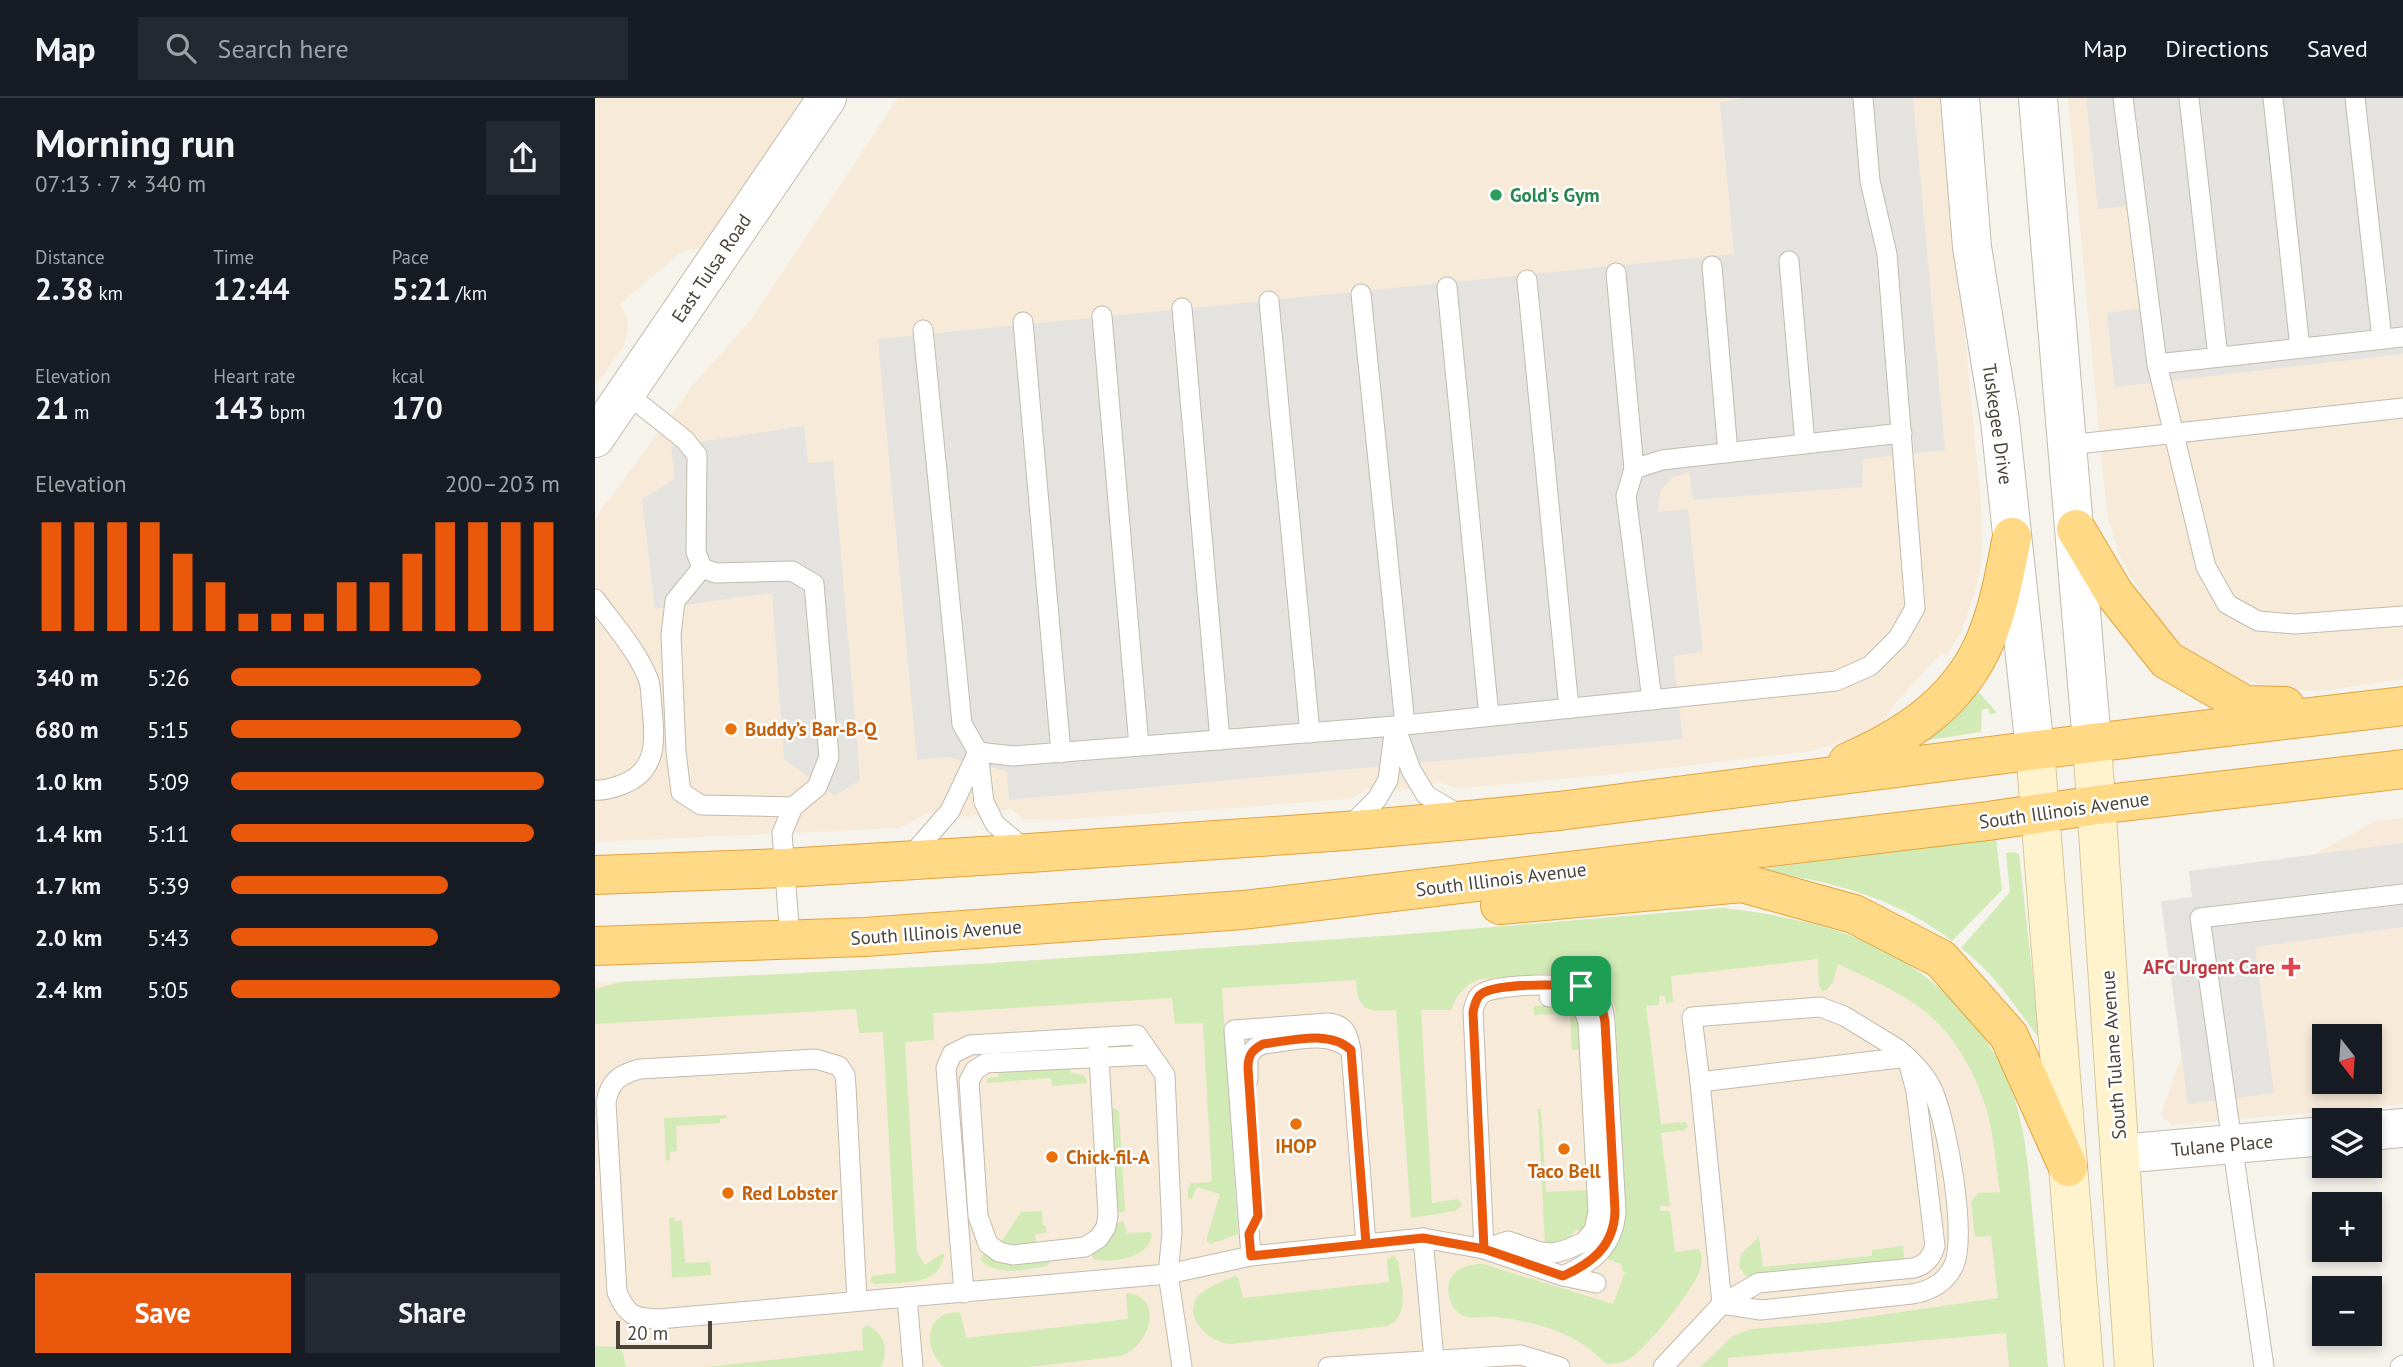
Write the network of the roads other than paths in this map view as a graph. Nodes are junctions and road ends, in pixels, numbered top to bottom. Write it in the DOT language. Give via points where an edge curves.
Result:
graph roads {
  1 [pos="827,98"];
  2 [pos="1863,98"];
  3 [pos="1960,98"];
  4 [pos="2038,98"];
  5 [pos="2123,98"];
  6 [pos="2189,98"];
  7 [pos="2273,98"];
  8 [pos="2355,98"];
  9 [pos="1789,261"];
  10 [pos="1712,266"];
  11 [pos="1616,273"];
  12 [pos="1527,280"];
  13 [pos="1447,287"];
  14 [pos="1361,294"];
  15 [pos="1269,301"];
  16 [pos="1182,308"];
  17 [pos="1102,316"];
  18 [pos="1023,322"];
  19 [pos="923,330"];
  20 [pos="2403,337"];
  21 [pos="2382,339"];
  22 [pos="2300,348"];
  23 [pos="2218,357"];
  24 [pos="2157,364"];
  25 [pos="626,393"];
  26 [pos="2403,408"];
  27 [pos="1902,433"];
  28 [pos="2173,434"];
  29 [pos="595,438"];
  30 [pos="1805,444"];
  31 [pos="2068,445"];
  32 [pos="1728,453"];
  33 [pos="1634,468"];
  34 [pos="2076,529"];
  35 [pos="2012,537"];
  36 [pos="702,568"];
  37 [pos="596,604"];
  38 [pos="2403,616"];
  39 [pos="1652,700"];
  40 [pos="2394,707"];
  41 [pos="1569,708"];
  42 [pos="1489,716"];
  43 [pos="1400,725"];
  44 [pos="1310,733"];
  45 [pos="1220,740"];
  46 [pos="2092,743"];
  47 [pos="1139,746"];
  48 [pos="2035,750"];
  49 [pos="978,752"];
  50 [pos="1061,752"];
  51 [pos="2403,769"];
  52 [pos="1811,778"];
  53 [pos="595,790"];
  54 [pos="2097,804"];
  55 [pos="793,807"];
  56 [pos="2041,813"];
  57 [pos="1469,820"];
  58 [pos="1345,831"];
  59 [pos="1029,853"];
  60 [pos="908,860"];
  61 [pos="785,868"];
  62 [pos="595,875"];
  63 [pos="2403,894"];
  64 [pos="1243,910"];
  65 [pos="790,940"];
  66 [pos="685,944"];
  67 [pos="595,946"];
  68 [pos="595,966"];
  69 [pos="1473,1012"];
  70 [pos="1098,1047"];
  71 [pos="1351,1050"];
  72 [pos="1907,1057"];
  73 [pos="1700,1082"];
  74 [pos="2403,1128"];
  75 [pos="2382,1130"];
  76 [pos="2312,1137"];
  77 [pos="2233,1144"];
  78 [pos="2120,1154"];
  79 [pos="2069,1167"];
  80 [pos="1249,1234"];
  81 [pos="1423,1238"];
  82 [pos="1366,1244"];
  83 [pos="1484,1249"];
  84 [pos="1251,1256"];
  85 [pos="1168,1274"];
  86 [pos="1563,1276"];
  87 [pos="1596,1283"];
  88 [pos="964,1293"];
  89 [pos="907,1297"];
  90 [pos="857,1301"];
  91 [pos="1722,1304"];
  92 [pos="1434,1360"];
  93 [pos="913,1367"];
  94 [pos="1182,1367"];
  95 [pos="1328,1367"];
  96 [pos="1560,1367"];
  97 [pos="1663,1367"];
  98 [pos="2084,1367"];
  99 [pos="2134,1367"];
  100 [pos="2264,1367"];
  1 -- 25 [label="street, East Tulsa Road"];
  2 -- 27 [label="lane" via="1870,181 1887,254"];
  3 -- 35 [label="street, Tuskegee Drive" via="1972,247 2000,421"];
  4 -- 31 [label="street"];
  5 -- 24 [label="lane"];
  6 -- 23 [label="lane"];
  7 -- 22 [label="lane"];
  8 -- 21 [label="lane"];
  9 -- 30 [label="lane"];
  10 -- 32 [label="lane"];
  11 -- 33 [label="lane"];
  12 -- 41 [label="lane"];
  13 -- 42 [label="lane"];
  14 -- 43 [label="lane"];
  15 -- 44 [label="lane"];
  16 -- 45 [label="lane"];
  17 -- 47 [label="lane"];
  18 -- 50 [label="lane"];
  19 -- 49 [label="lane" via="962,724"];
  20 -- 21 [label="lane"];
  21 -- 22 [label="lane"];
  22 -- 23 [label="lane"];
  23 -- 24 [label="lane"];
  24 -- 28 [label="lane"];
  25 -- 29 [label="street, East Tulsa Road"];
  25 -- 36 [label="lane" via="697,455 696,552"];
  26 -- 28 [label="lane"];
  27 -- 30 [label="lane"];
  27 -- 39 [label="lane" via="1915,608 1898,638 1870,666 1836,681"];
  28 -- 31 [label="lane"];
  28 -- 38 [label="lane" via="2206,567 2227,604 2258,621 2295,624"];
  30 -- 32 [label="lane"];
  31 -- 34 [label="street"];
  32 -- 33 [label="lane"];
  33 -- 39 [label="lane" via="1626,496"];
  34 -- 40 [label="highway" via="2114,593 2167,660 2245,705"];
  34 -- 46 [label="street"];
  35 -- 48 [label="street, Tuskegee Drive"];
  35 -- 52 [label="highway" via="1985,642 1942,704 1912,730 1881,748"];
  36 -- 55 [label="lane" via="675,601 671,635 681,792 701,805"];
  36 -- 55 [label="lane" via="716,572 792,570 814,584 829,757 817,787"];
  37 -- 53 [label="lane" via="649,682 654,726 648,766 635,779"];
  39 -- 41 [label="lane"];
  40 -- 46 [label="highway"];
  41 -- 42 [label="lane"];
  42 -- 43 [label="lane"];
  43 -- 44 [label="lane"];
  43 -- 57 [label="lane" via="1411,770 1426,795"];
  43 -- 58 [label="lane" via="1388,780 1377,799"];
  44 -- 45 [label="lane"];
  45 -- 47 [label="lane"];
  46 -- 48 [label="highway"];
  46 -- 54 [label="main road, South Tulane Avenue"];
  47 -- 50 [label="lane"];
  48 -- 52 [label="highway"];
  48 -- 56 [label="main road"];
  49 -- 50 [label="lane" via="1013,756"];
  49 -- 59 [label="lane" via="984,802 995,824"];
  49 -- 60 [label="lane" via="950,811"];
  51 -- 54 [label="highway, South Illinois Avenue"];
  52 -- 57 [label="highway"];
  54 -- 56 [label="highway, South Illinois Avenue"];
  54 -- 78 [label="main road, South Tulane Avenue"];
  55 -- 61 [label="lane" via="782,833"];
  56 -- 64 [label="highway, South Illinois Avenue"];
  56 -- 79 [label="main road"];
  57 -- 58 [label="highway"];
  58 -- 59 [label="highway"];
  59 -- 60 [label="highway"];
  60 -- 61 [label="highway"];
  61 -- 62 [label="highway"];
  61 -- 65 [label="lane"];
  63 -- 77 [label="lane" via="2200,918"];
  64 -- 65 [label="highway, South Illinois Avenue"];
  64 -- 79 [label="highway" via="1373,916 1742,883 1854,915 1941,959 2009,1035"];
  65 -- 66 [label="highway, South Illinois Avenue"];
  66 -- 67 [label="highway, South Illinois Avenue"];
  66 -- 68 [label="highway" via="620,954"];
  69 -- 83 [label="lane"];
  69 -- 83 [label="lane" via="1501,1000 1561,996 1581,1005 1588,1023 1598,1212 1594,1230 1584,1242 1569,1249 1541,1252 1508,1241"];
  69 -- 86 [label="lane" via="1477,997 1504,987 1581,986 1600,1000 1615,1225 1594,1260"];
  70 -- 70 [label="lane" via="986,1063 969,1081 978,1216 988,1244 999,1252 1013,1255 1085,1247 1106,1227"];
  70 -- 85 [label="lane" via="1137,1035 1165,1075 1172,1233"];
  70 -- 88 [label="lane" via="970,1045 948,1060"];
  71 -- 80 [label="lane" via="1342,1041 1310,1039 1263,1044 1248,1057 1258,1216"];
  71 -- 80 [label="lane" via="1345,1029 1338,1024 1234,1030"];
  71 -- 82 [label="lane"];
  72 -- 73 [label="lane"];
  72 -- 73 [label="lane" via="1844,1016 1820,1007 1692,1017"];
  72 -- 91 [label="lane" via="1916,1091 1935,1246 1930,1257 1914,1268 1758,1283"];
  72 -- 91 [label="lane" via="1926,1077 1935,1097 1950,1160 1958,1244 1948,1275 1925,1292 1912,1294 1761,1310"];
  73 -- 91 [label="lane"];
  74 -- 75 [label="street"];
  76 -- 77 [label="street, Tulane Place"];
  77 -- 78 [label="street, Tulane Place"];
  77 -- 100 [label="lane"];
  78 -- 99 [label="main road, South Tulane Avenue"];
  79 -- 98 [label="main road"];
  80 -- 84 [label="lane"];
  81 -- 82 [label="lane"];
  81 -- 83 [label="lane"];
  81 -- 92 [label="lane"];
  82 -- 84 [label="lane"];
  83 -- 86 [label="lane"];
  84 -- 85 [label="lane"];
  85 -- 88 [label="lane"];
  85 -- 94 [label="lane"];
  86 -- 87 [label="lane"];
  88 -- 89 [label="lane"];
  89 -- 90 [label="lane"];
  89 -- 93 [label="lane"];
  90 -- 90 [label="lane" via="659,1319 630,1315 618,1292 606,1102 614,1079 654,1068 816,1059 839,1066 846,1086"];
  91 -- 97 [label="lane"];
  92 -- 95 [label="lane"];
  92 -- 96 [label="lane" via="1521,1355"];
}
